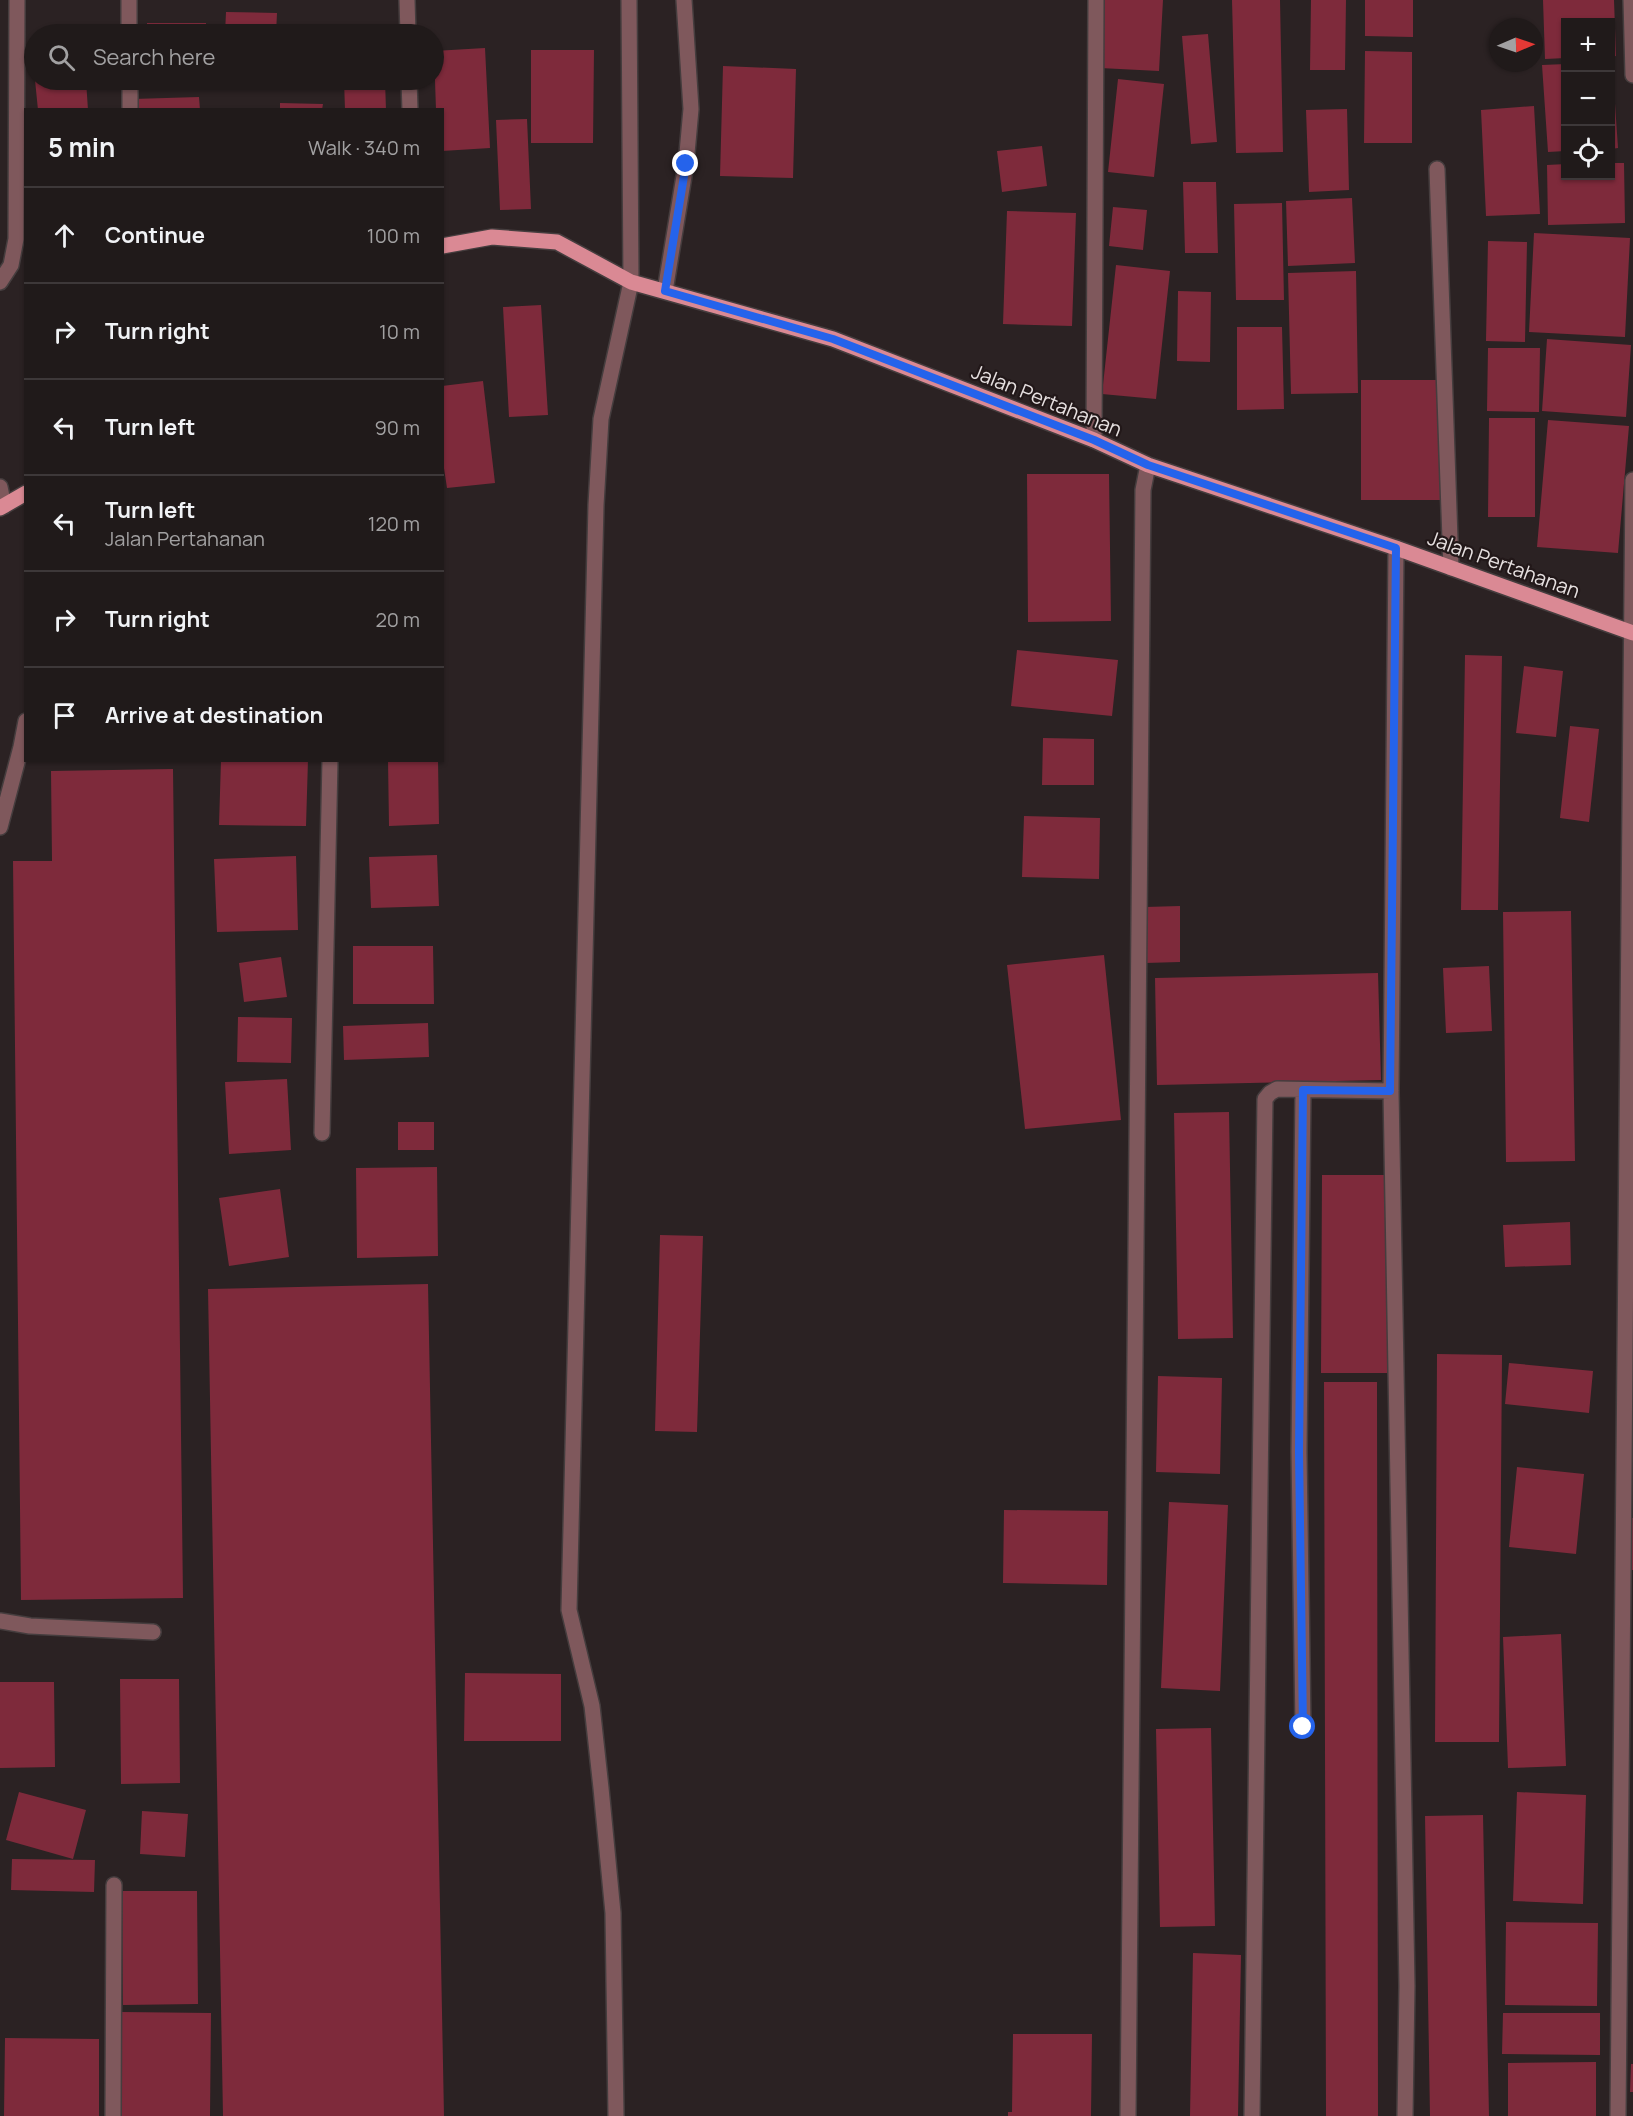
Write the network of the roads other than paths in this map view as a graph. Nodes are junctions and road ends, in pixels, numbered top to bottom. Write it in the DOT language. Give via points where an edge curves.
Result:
graph roads {
  1 [pos="17,0"];
  2 [pos="129,0"];
  3 [pos="407,0"];
  4 [pos="628,0"];
  5 [pos="684,0"];
  6 [pos="1096,0"];
  7 [pos="1631,0"];
  8 [pos="129,24"];
  9 [pos="408,24"];
  10 [pos="1633,75"];
  11 [pos="130,90"];
  12 [pos="409,90"];
  13 [pos="130,108"];
  14 [pos="410,108"];
  15 [pos="1437,169"];
  16 [pos="444,246"];
  17 [pos="0,282"];
  18 [pos="631,282"];
  19 [pos="665,291"];
  20 [pos="1094,440"];
  21 [pos="1148,465"];
  22 [pos="1633,480"];
  23 [pos="0,487"];
  24 [pos="24,494"];
  25 [pos="2,507"];
  26 [pos="1396,548"];
  27 [pos="1451,568"];
  28 [pos="1632,632"];
  29 [pos="24,731"];
  30 [pos="330,762"];
  31 [pos="0,827"];
  32 [pos="1303,1090"];
  33 [pos="1390,1091"];
  34 [pos="322,1132"];
  35 [pos="0,1621"];
  36 [pos="153,1632"];
  37 [pos="1303,1727"];
  38 [pos="114,1885"];
  39 [pos="113,2116"];
  40 [pos="616,2116"];
  41 [pos="1128,2116"];
  42 [pos="1252,2116"];
  43 [pos="1405,2116"];
  44 [pos="1618,2116"];
  1 -- 17 [label="street" via="16,239 11,265"];
  2 -- 8 [label="street"];
  3 -- 9 [label="street"];
  4 -- 18 [label="street"];
  5 -- 19 [label="street" via="691,109"];
  6 -- 20 [label="street"];
  7 -- 10 [label="street"];
  11 -- 13 [label="street"];
  12 -- 14 [label="street"];
  15 -- 27 [label="street"];
  16 -- 18 [label="main road, Jalan Pertahanan" via="492,237 557,242"];
  18 -- 19 [label="main road, Jalan Pertahanan"];
  18 -- 40 [label="street" via="601,419 596,505 569,1610 592,1706 613,1913"];
  19 -- 20 [label="main road, Jalan Pertahanan" via="833,339"];
  20 -- 21 [label="main road, Jalan Pertahanan"];
  21 -- 26 [label="main road, Jalan Pertahanan"];
  21 -- 41 [label="street" via="1142,526"];
  22 -- 28 [label="street"];
  23 -- 25 [label="street"];
  24 -- 25 [label="main road"];
  26 -- 27 [label="main road, Jalan Pertahanan"];
  26 -- 33 [label="street"];
  27 -- 28 [label="main road, Jalan Pertahanan"];
  28 -- 44 [label="street"];
  29 -- 31 [label="street"];
  30 -- 34 [label="street"];
  32 -- 33 [label="street"];
  32 -- 37 [label="street" via="1299,1452"];
  32 -- 42 [label="street" via="1277,1089 1265,1099"];
  33 -- 43 [label="street" via="1407,1986"];
  35 -- 36 [label="street"];
  38 -- 39 [label="street"];
}
